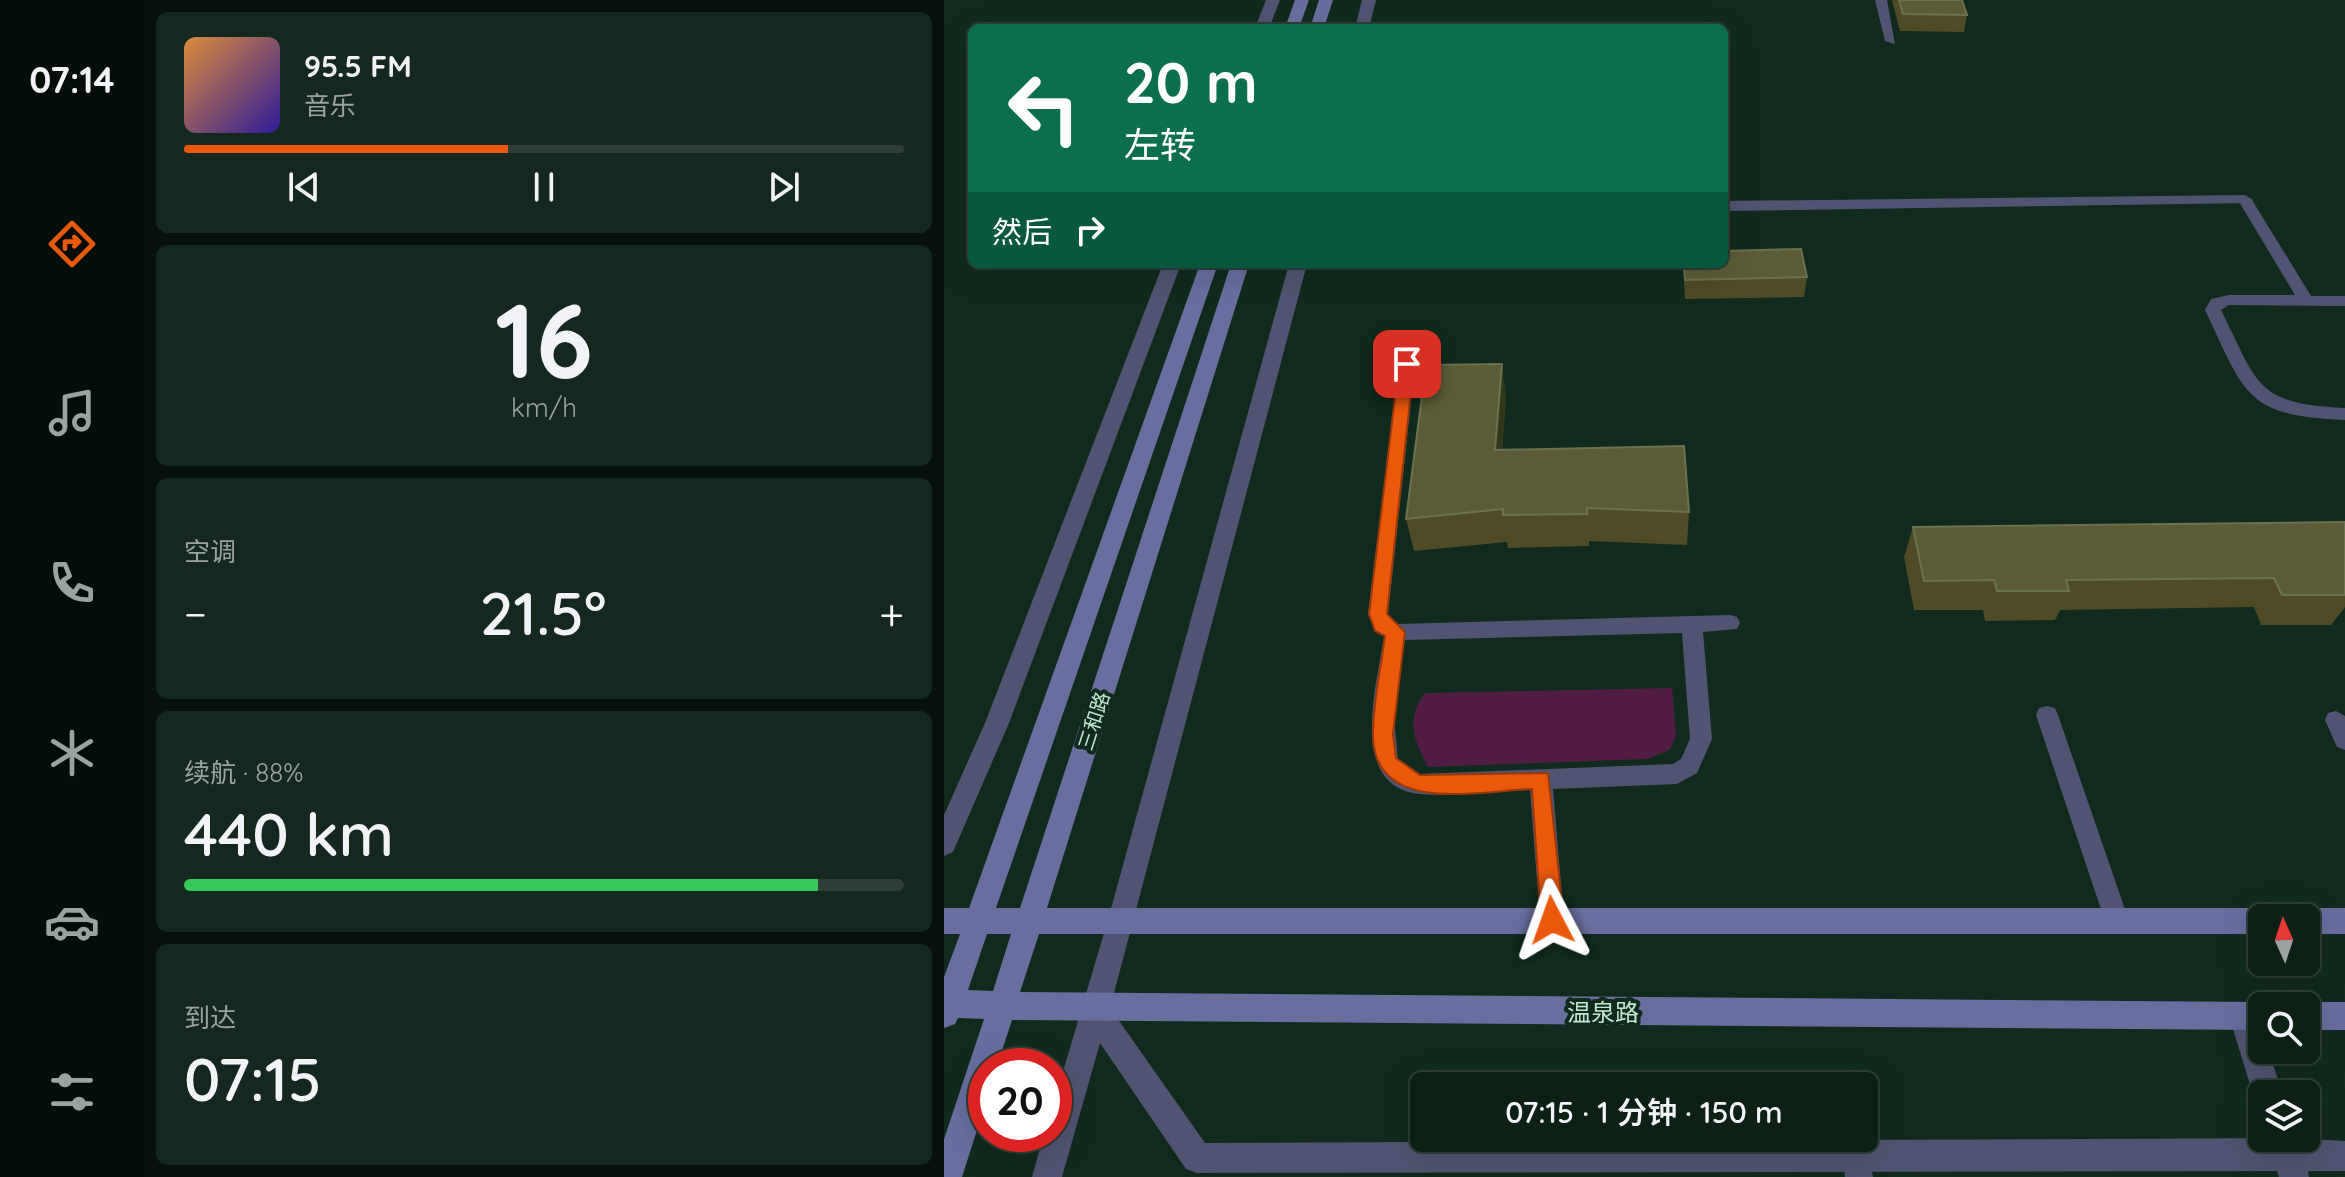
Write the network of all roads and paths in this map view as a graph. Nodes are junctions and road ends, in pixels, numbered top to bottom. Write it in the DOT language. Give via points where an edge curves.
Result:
graph roads {
  1 [pos="1273,0"];
  2 [pos="1302,0"];
  3 [pos="1326,0"];
  4 [pos="1369,0"];
  5 [pos="1881,0"];
  6 [pos="1264,24"];
  7 [pos="1293,24"];
  8 [pos="1318,24"];
  9 [pos="1363,24"];
  10 [pos="1891,41"];
  11 [pos="2245,200"];
  12 [pos="1728,206"];
  13 [pos="1170,268"];
  14 [pos="1208,268"];
  15 [pos="1239,268"];
  16 [pos="1297,268"];
  17 [pos="2306,301"];
  18 [pos="2345,301"];
  19 [pos="1407,364"];
  20 [pos="2345,414"];
  21 [pos="1730,623"];
  22 [pos="1692,625"];
  23 [pos="1395,632"];
  24 [pos="2047,715"];
  25 [pos="1541,779"];
  26 [pos="944,844"];
  27 [pos="1552,920"];
  28 [pos="944,921"];
  29 [pos="2117,921"];
  30 [pos="2248,921"];
  31 [pos="2320,921"];
  32 [pos="2345,921"];
  33 [pos="979,922"];
  34 [pos="1029,922"];
  35 [pos="1121,923"];
  36 [pos="1001,1006"];
  37 [pos="946,1008"];
  38 [pos="1094,1009"];
  39 [pos="2248,1016"];
  40 [pos="2320,1016"];
  41 [pos="2345,1016"];
  42 [pos="2345,1156"];
  43 [pos="2287,1157"];
  44 [pos="1571,1167"];
  45 [pos="1858,1167"];
  46 [pos="947,1177"];
  47 [pos="1047,1177"];
  1 -- 6 [label="street"];
  2 -- 7 [label="main road"];
  3 -- 8 [label="main road"];
  4 -- 9 [label="street"];
  5 -- 10 [label="lane"];
  11 -- 12 [label="street"];
  11 -- 17 [label="lane"];
  13 -- 26 [label="street" via="997,723"];
  14 -- 33 [label="main road, 三和路"];
  15 -- 34 [label="main road, 三和路"];
  16 -- 35 [label="street"];
  17 -- 18 [label="lane"];
  17 -- 20 [label="lane" via="2229,300 2213,310 2253,391 2286,411"];
  19 -- 23 [label="lane" via="1378,614 1382,625"];
  21 -- 22 [label="lane"];
  22 -- 23 [label="lane"];
  22 -- 25 [label="lane" via="1701,739 1689,766 1677,774"];
  23 -- 25 [label="lane" via="1383,734 1386,761 1398,774 1418,784"];
  24 -- 29 [label="lane"];
  25 -- 27 [label="lane"];
  27 -- 29 [label="main road"];
  27 -- 35 [label="main road"];
  28 -- 33 [label="main road"];
  29 -- 30 [label="main road"];
  31 -- 32 [label="main road"];
  33 -- 34 [label="main road"];
  33 -- 37 [label="main road, 三和路"];
  34 -- 35 [label="main road"];
  34 -- 36 [label="main road, 三和路"];
  35 -- 38 [label="street"];
  36 -- 37 [label="main road, 温泉路"];
  36 -- 38 [label="main road, 温泉路"];
  36 -- 46 [label="main road, 三和路"];
  38 -- 39 [label="main road, 温泉路"];
  38 -- 44 [label="street" via="1197,1158"];
  38 -- 47 [label="street"];
  40 -- 41 [label="main road"];
  42 -- 43 [label="street"];
  43 -- 45 [label="street"];
  44 -- 45 [label="street"];
}
